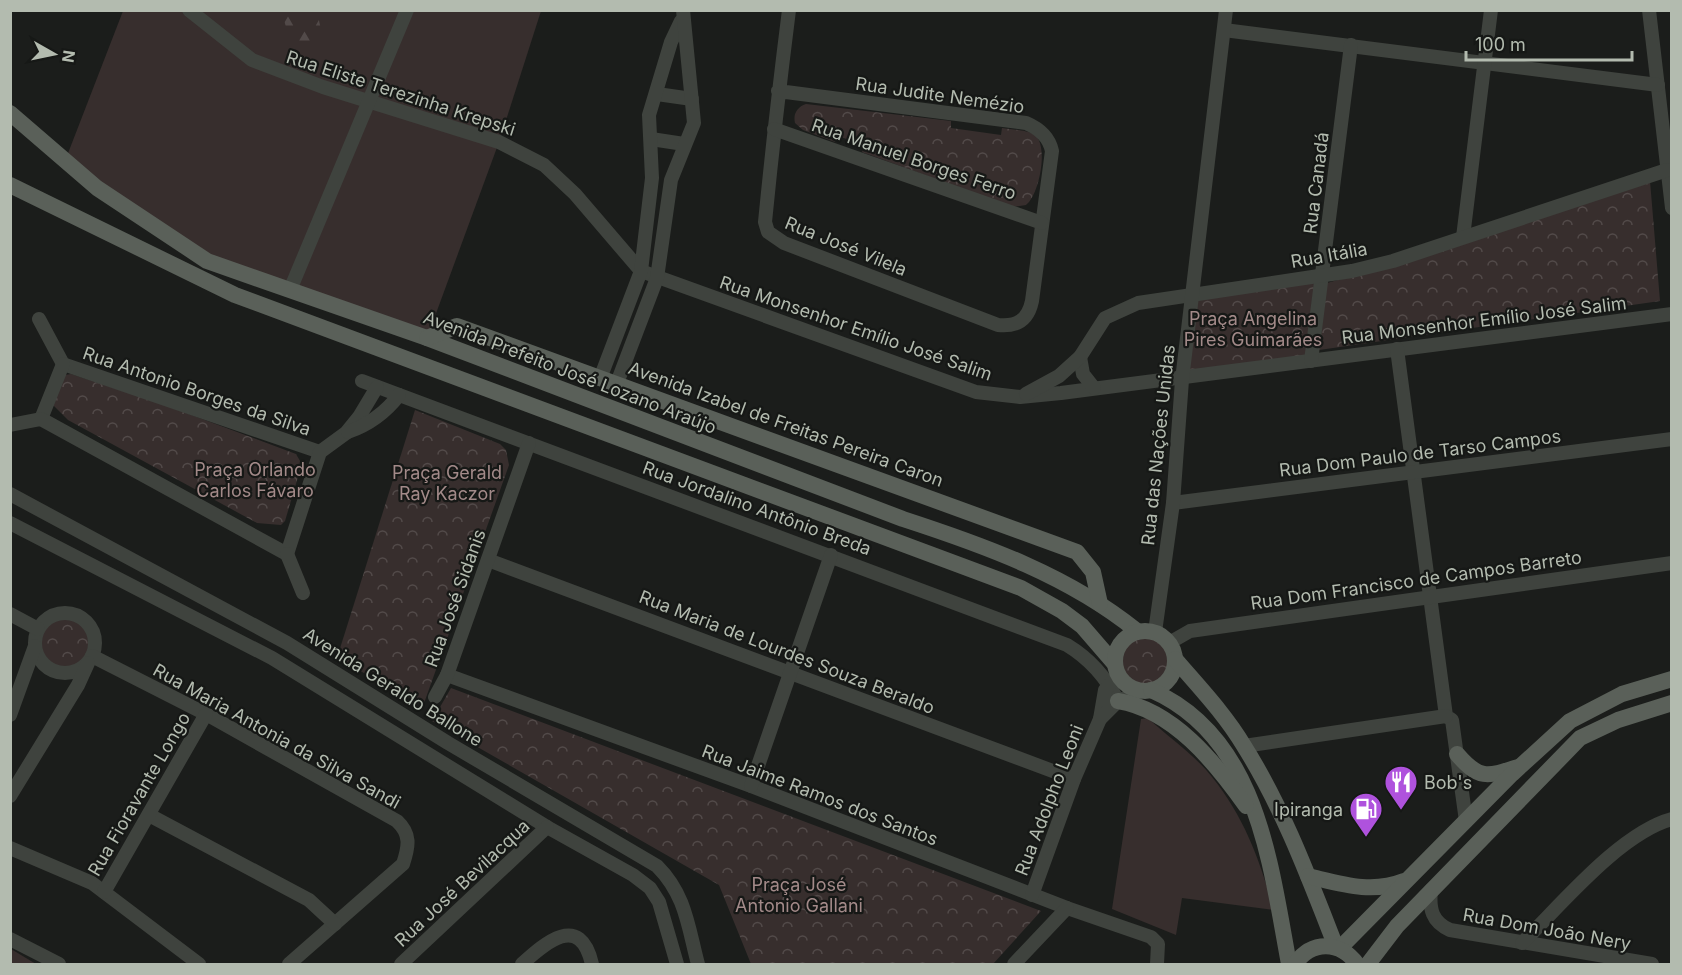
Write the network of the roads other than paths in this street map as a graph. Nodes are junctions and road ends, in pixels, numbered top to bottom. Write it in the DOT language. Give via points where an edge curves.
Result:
graph roads {
  1 [pos="189,10"];
  2 [pos="407,10"];
  3 [pos="789,10"];
  4 [pos="1226,10"];
  5 [pos="1491,10"];
  6 [pos="1649,10"];
  7 [pos="683,15"];
  8 [pos="1224,30"];
  9 [pos="1351,45"];
  10 [pos="1484,62"];
  11 [pos="1658,85"];
  12 [pos="778,91"];
  13 [pos="657,93"];
  14 [pos="692,99"];
  15 [pos="369,102"];
  16 [pos="10,113"];
  17 [pos="774,129"];
  18 [pos="651,139"];
  19 [pos="684,144"];
  20 [pos="1668,170"];
  21 [pos="10,186"];
  22 [pos="1671,208"];
  23 [pos="1042,223"];
  24 [pos="1463,237"];
  25 [pos="640,271"];
  26 [pos="1323,275"];
  27 [pos="657,278"];
  28 [pos="290,290"];
  29 [pos="1192,295"];
  30 [pos="1671,314"];
  31 [pos="39,319"];
  32 [pos="1021,321"];
  33 [pos="427,338"];
  34 [pos="1397,349"];
  35 [pos="1080,357"];
  36 [pos="1311,361"];
  37 [pos="63,364"];
  38 [pos="601,376"];
  39 [pos="1182,380"];
  40 [pos="362,381"];
  41 [pos="617,383"];
  42 [pos="377,387"];
  43 [pos="1094,388"];
  44 [pos="399,395"];
  45 [pos="1020,397"];
  46 [pos="41,419"];
  47 [pos="10,424"];
  48 [pos="346,433"];
  49 [pos="1671,439"];
  50 [pos="529,443"];
  51 [pos="320,452"];
  52 [pos="1414,473"];
  53 [pos="10,494"];
  54 [pos="1173,503"];
  55 [pos="10,523"];
  56 [pos="287,554"];
  57 [pos="831,555"];
  58 [pos="488,560"];
  59 [pos="1671,563"];
  60 [pos="303,594"];
  61 [pos="1432,595"];
  62 [pos="1100,604"];
  63 [pos="10,614"];
  64 [pos="38,629"];
  65 [pos="1137,631"];
  66 [pos="1155,632"];
  67 [pos="35,646"];
  68 [pos="1172,651"];
  69 [pos="90,658"];
  70 [pos="791,673"];
  71 [pos="1114,674"];
  72 [pos="447,675"];
  73 [pos="1671,679"];
  74 [pos="1147,691"];
  75 [pos="1622,694"];
  76 [pos="435,697"];
  77 [pos="1118,701"];
  78 [pos="1671,703"];
  79 [pos="206,714"];
  80 [pos="10,715"];
  81 [pos="1446,716"];
  82 [pos="1627,717"];
  83 [pos="1100,719"];
  84 [pos="1244,746"];
  85 [pos="1457,754"];
  86 [pos="1521,766"];
  87 [pos="1074,779"];
  88 [pos="751,786"];
  89 [pos="10,796"];
  90 [pos="148,815"];
  91 [pos="1671,819"];
  92 [pos="1466,821"];
  93 [pos="547,828"];
  94 [pos="1262,831"];
  95 [pos="1446,841"];
  96 [pos="10,848"];
  97 [pos="1462,860"];
  98 [pos="1308,876"];
  99 [pos="1407,880"];
  100 [pos="1431,890"];
  101 [pos="104,892"];
  102 [pos="1032,895"];
  103 [pos="1067,908"];
  104 [pos="335,924"];
  105 [pos="10,939"];
  106 [pos="1522,943"];
  107 [pos="1338,948"];
  108 [pos="59,964"];
  109 [pos="200,964"];
  110 [pos="289,964"];
  111 [pos="401,964"];
  112 [pos="522,964"];
  113 [pos="592,964"];
  114 [pos="677,964"];
  115 [pos="698,964"];
  116 [pos="1014,964"];
  117 [pos="1157,964"];
  118 [pos="1289,964"];
  119 [pos="1295,964"];
  120 [pos="1357,964"];
  121 [pos="1368,964"];
  122 [pos="1652,964"];
  1 -- 15 [label="street, Rua Eliste Terezinha Krepski" via="252,60"];
  2 -- 15 [label="street"];
  3 -- 12 [label="street, Rua José Vilela"];
  4 -- 8 [label="street, Rua das Nações Unidas"];
  5 -- 10 [label="street"];
  6 -- 11 [label="street"];
  7 -- 13 [label="street"];
  7 -- 14 [label="street"];
  8 -- 9 [label="street"];
  8 -- 29 [label="street, Rua das Nações Unidas"];
  9 -- 10 [label="street"];
  9 -- 26 [label="street, Rua Canadá"];
  10 -- 11 [label="street"];
  10 -- 24 [label="street"];
  11 -- 20 [label="street"];
  12 -- 17 [label="street, Rua José Vilela"];
  12 -- 23 [label="street, Rua Judite Nemézio" via="1026,123 1038,128 1052,151"];
  13 -- 14 [label="street"];
  13 -- 18 [label="street" via="649,115"];
  14 -- 19 [label="street" via="694,123"];
  15 -- 25 [label="street, Rua Eliste Terezinha Krepski" via="499,142 544,165 575,194"];
  15 -- 28 [label="street"];
  16 -- 28 [label="main road, Avenida Prefeito José Lozano Araújo" via="97,188 207,261"];
  17 -- 23 [label="street, Rua Manuel Borges Ferro"];
  17 -- 32 [label="street, Rua José Vilela" via="765,222 775,239 998,325"];
  18 -- 19 [label="street"];
  18 -- 25 [label="street" via="652,178"];
  19 -- 27 [label="street" via="671,180"];
  20 -- 22 [label="street"];
  20 -- 24 [label="street, Rua Itália"];
  21 -- 71 [label="main road" via="235,295 1021,588 1082,626"];
  23 -- 32 [label="street, Rua Judite Nemézio" via="1032,301"];
  24 -- 26 [label="street, Rua Itália" via="1393,261"];
  25 -- 27 [label="street, Rua Monsenhor Emílio José Salim"];
  25 -- 38 [label="street"];
  26 -- 29 [label="street, Rua Itália"];
  26 -- 36 [label="street, Rua Canadá"];
  27 -- 41 [label="street"];
  27 -- 45 [label="street, Rua Monsenhor Emílio José Salim" via="976,392"];
  28 -- 33 [label="main road, Avenida Prefeito José Lozano Araújo"];
  29 -- 35 [label="street, Rua Itália" via="1138,303 1105,318"];
  29 -- 39 [label="street, Rua das Nações Unidas"];
  30 -- 34 [label="street, Rua Monsenhor Emílio José Salim"];
  31 -- 37 [label="street, Rua Antonio Borges da Silva"];
  33 -- 38 [label="main road, Avenida Izabel de Freitas Pereira Caron" via="457,326"];
  33 -- 62 [label="main road, Avenida Prefeito José Lozano Araújo" via="969,541 1040,571"];
  34 -- 36 [label="street, Rua Monsenhor Emílio José Salim"];
  34 -- 52 [label="street"];
  35 -- 43 [label="street" via="1083,374"];
  35 -- 45 [label="street, Rua Itália" via="1059,376"];
  36 -- 39 [label="street, Rua Monsenhor Emílio José Salim"];
  37 -- 46 [label="street, Rua Antonio Borges da Silva"];
  37 -- 51 [label="street, Rua Antonio Borges da Silva"];
  38 -- 41 [label="main road, Avenida Izabel de Freitas Pereira Caron"];
  39 -- 43 [label="street, Rua Monsenhor Emílio José Salim"];
  39 -- 54 [label="street, Rua das Nações Unidas"];
  40 -- 42 [label="street, Rua Jordalino Antônio Breda"];
  41 -- 62 [label="main road, Avenida Izabel de Freitas Pereira Caron" via="1077,552 1093,572"];
  42 -- 44 [label="street, Rua Jordalino Antônio Breda"];
  42 -- 48 [label="street, Rua Antonio Borges da Silva"];
  43 -- 45 [label="street, Rua Monsenhor Emílio José Salim"];
  44 -- 48 [label="street, Rua Antonio Borges da Silva" via="362,427"];
  44 -- 50 [label="street, Rua Jordalino Antônio Breda"];
  46 -- 47 [label="street"];
  46 -- 56 [label="street"];
  48 -- 51 [label="street, Rua Antonio Borges da Silva"];
  49 -- 52 [label="street, Rua Dom Paulo de Tarso Campos"];
  50 -- 57 [label="street, Rua Jordalino Antônio Breda"];
  50 -- 58 [label="street, Rua José Sidanis"];
  51 -- 56 [label="street, Rua Antonio Borges da Silva"];
  52 -- 54 [label="street, Rua Dom Paulo de Tarso Campos"];
  52 -- 61 [label="street"];
  53 -- 115 [label="street, Avenida Geraldo Ballone" via="287,643 657,866 681,899"];
  54 -- 66 [label="street, Rua das Nações Unidas"];
  55 -- 93 [label="street" via="272,658"];
  56 -- 60 [label="street"];
  57 -- 70 [label="street"];
  57 -- 71 [label="street, Rua Jordalino Antônio Breda" via="1067,645 1095,666"];
  58 -- 70 [label="street, Rua Maria de Lourdes Souza Beraldo"];
  58 -- 72 [label="street, Rua José Sidanis"];
  59 -- 61 [label="street, Rua Dom Francisco de Campos Barreto"];
  61 -- 68 [label="street, Rua Dom Francisco de Campos Barreto" via="1190,632"];
  61 -- 81 [label="street"];
  62 -- 65 [label="main road, Avenida Prefeito José Lozano Araújo"];
  63 -- 64 [label="street"];
  64 -- 67 [label="street"];
  64 -- 69 [label="street" via="43,621 60,613 78,615 92,628 94,647"];
  65 -- 66 [label="main road"];
  65 -- 71 [label="main road" via="1118,647"];
  66 -- 68 [label="main road"];
  67 -- 69 [label="street" via="38,658 57,672 80,669"];
  67 -- 80 [label="street"];
  68 -- 74 [label="main road" via="1168,679"];
  68 -- 84 [label="main road"];
  69 -- 79 [label="street, Rua Maria Antonia da Silva Sandi"];
  69 -- 89 [label="street" via="78,685"];
  70 -- 87 [label="street, Rua Maria de Lourdes Souza Beraldo"];
  70 -- 88 [label="street"];
  71 -- 74 [label="main road" via="1124,683"];
  71 -- 77 [label="street, Rua Jordalino Antônio Breda"];
  71 -- 83 [label="street, Rua Adolpho Leoni" via="1101,702"];
  72 -- 76 [label="street, Rua José Sidanis"];
  72 -- 88 [label="street, Rua Jaime Ramos dos Santos"];
  73 -- 75 [label="main road"];
  74 -- 77 [label="street, Rua Adolpho Leoni"];
  74 -- 94 [label="main road" via="1179,705 1203,724 1243,783"];
  75 -- 82 [label="main road"];
  75 -- 86 [label="main road" via="1570,721"];
  77 -- 83 [label="street, Rua Adolpho Leoni"];
  77 -- 94 [label="main road" via="1143,707 1173,726 1215,766"];
  78 -- 82 [label="main road"];
  79 -- 90 [label="street, Rua Fioravante Longo"];
  79 -- 104 [label="street, Rua Maria Antonia da Silva Sandi" via="405,829 408,839 403,864"];
  81 -- 84 [label="street"];
  81 -- 85 [label="street" via="1452,720"];
  82 -- 97 [label="main road" via="1580,738"];
  83 -- 87 [label="street, Rua Adolpho Leoni"];
  84 -- 98 [label="main road" via="1276,804"];
  85 -- 86 [label="main road" via="1473,772 1487,776"];
  85 -- 92 [label="street"];
  86 -- 92 [label="main road"];
  87 -- 102 [label="street, Rua Adolpho Leoni"];
  88 -- 102 [label="street, Rua Jaime Ramos dos Santos"];
  90 -- 101 [label="street, Rua Fioravante Longo"];
  90 -- 104 [label="street" via="309,900"];
  91 -- 106 [label="street" via="1656,823 1614,852"];
  92 -- 95 [label="main road"];
  92 -- 97 [label="main road"];
  93 -- 111 [label="street, Rua José Bevilacqua"];
  93 -- 114 [label="street" via="650,888 663,911"];
  94 -- 118 [label="main road"];
  95 -- 97 [label="main road"];
  95 -- 99 [label="main road"];
  96 -- 101 [label="street"];
  97 -- 100 [label="main road"];
  98 -- 99 [label="main road" via="1384,889"];
  98 -- 107 [label="main road"];
  99 -- 107 [label="main road"];
  100 -- 106 [label="street, Rua Dom João Nery" via="1431,910 1441,926"];
  100 -- 121 [label="main road" via="1396,926"];
  101 -- 109 [label="street"];
  102 -- 103 [label="street, Rua Jaime Ramos dos Santos"];
  103 -- 116 [label="street"];
  103 -- 117 [label="street, Rua Jaime Ramos dos Santos" via="1150,937 1158,944"];
  104 -- 110 [label="street, Rua Maria Antonia da Silva Sandi"];
  105 -- 108 [label="street"];
  106 -- 122 [label="street, Rua Dom João Nery"];
  107 -- 119 [label="main road" via="1313,948"];
  107 -- 120 [label="main road"];
  112 -- 113 [label="street" via="548,940 563,936 579,939"];
}
